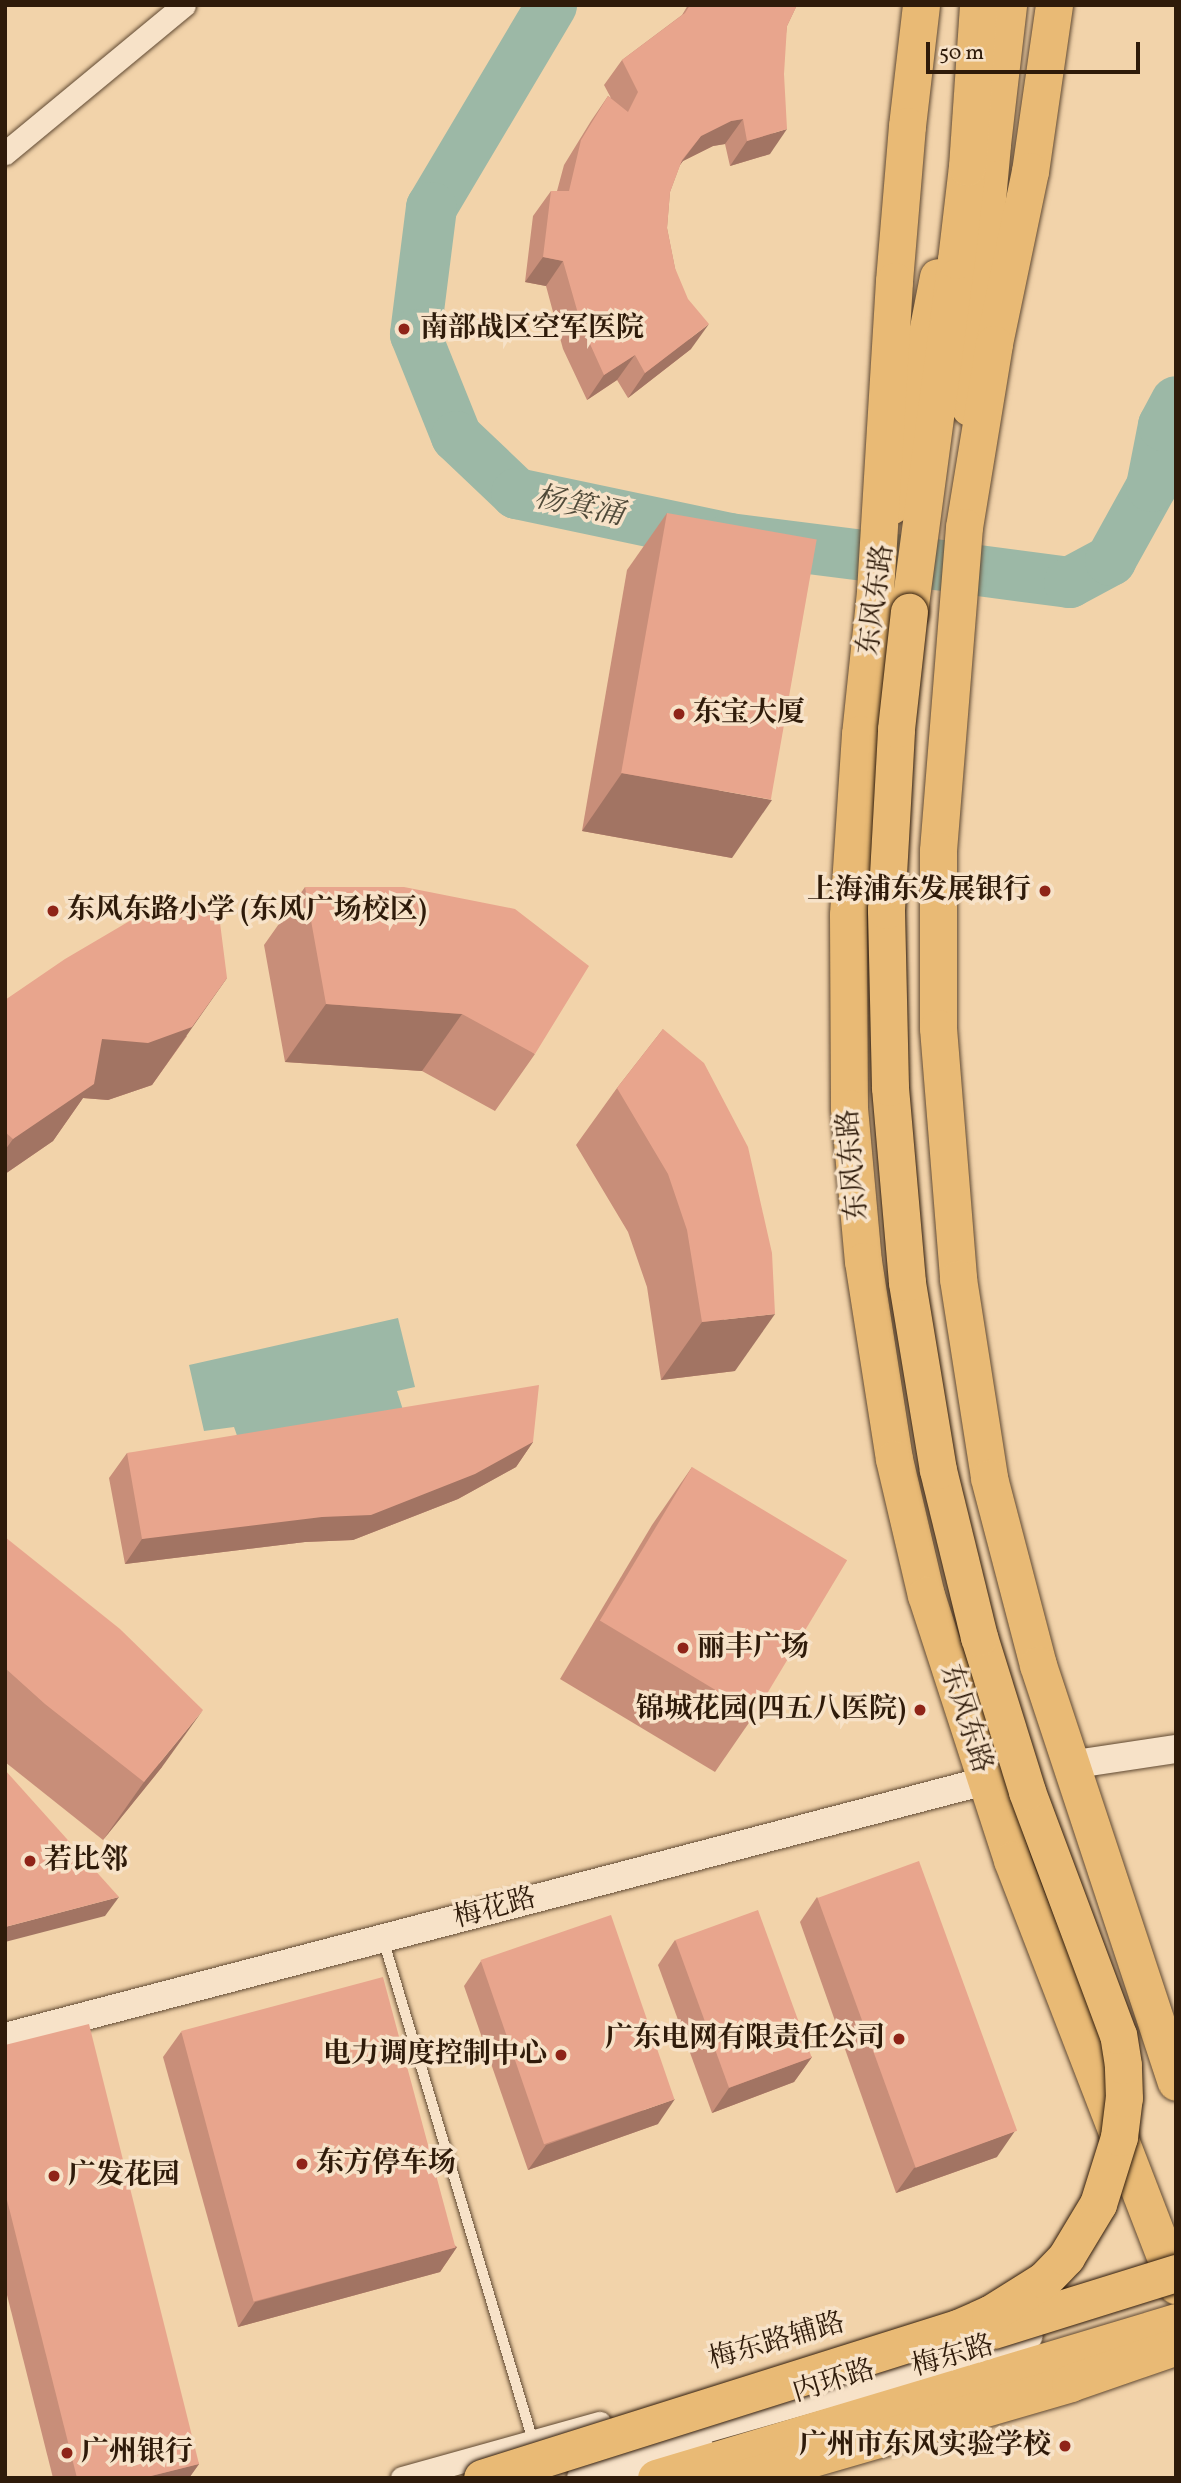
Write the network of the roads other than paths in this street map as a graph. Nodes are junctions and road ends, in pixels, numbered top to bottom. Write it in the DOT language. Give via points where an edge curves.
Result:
graph roads {
  1 [pos="184,5"];
  2 [pos="921,5"];
  3 [pos="977,5"];
  4 [pos="1009,5"];
  5 [pos="1054,5"];
  6 [pos="5,153"];
  7 [pos="964,527"];
  8 [pos="882,536"];
  9 [pos="1176,1749"];
  10 [pos="1069,1765"];
  11 [pos="985,1781"];
  12 [pos="383,1939"];
  13 [pos="5,2037"];
  14 [pos="1176,2082"];
  15 [pos="1174,2277"];
  16 [pos="1176,2314"];
  17 [pos="1176,2322"];
  18 [pos="1176,2346"];
  19 [pos="533,2441"];
  20 [pos="402,2478"];
  21 [pos="482,2478"];
  22 [pos="488,2478"];
  23 [pos="527,2478"];
  24 [pos="583,2478"];
  25 [pos="656,2478"];
  26 [pos="744,2478"];
  1 -- 6 [label="street"];
  2 -- 8 [label="highway, 东风东路" via="900,216"];
  3 -- 8 [label="main road, 东风东路" via="942,251"];
  3 -- 21 [label="highway, bridge" via="958,247 896,729 886,910 893,1138 907,1282 938,1470 1009,1736 1118,2035 1124,2098 1119,2137 1098,2204 1066,2258 1044,2280 990,2314"];
  4 -- 7 [label="main road" via="978,297"];
  5 -- 7 [label="highway" via="1030,171 994,344"];
  7 -- 10 [label="highway" via="937,900 937,1028 946,1158 963,1315 989,1478 1021,1606"];
  8 -- 11 [label="highway, 东风东路" via="859,746 848,915 847,1058 853,1169 870,1315 903,1504 926,1595"];
  9 -- 10 [label="street"];
  10 -- 14 [label="highway"];
  11 -- 12 [label="street, 梅花路"];
  11 -- 15 [label="highway, 东风东路" via="1041,1941"];
  12 -- 13 [label="street, 梅花路"];
  12 -- 19 [label="lane"];
  15 -- 19 [label="street, 梅东路辅路"];
  15 -- 22 [label="highway, 内环路, bridge" via="1055,2309 863,2374"];
  15 -- 23 [label="main road, 梅东路"];
  16 -- 24 [label="main road, 梅东路"];
  17 -- 25 [label="highway, 内环路"];
  18 -- 26 [label="highway" via="1070,2383"];
  19 -- 20 [label="street, 梅东路辅路"];
}
